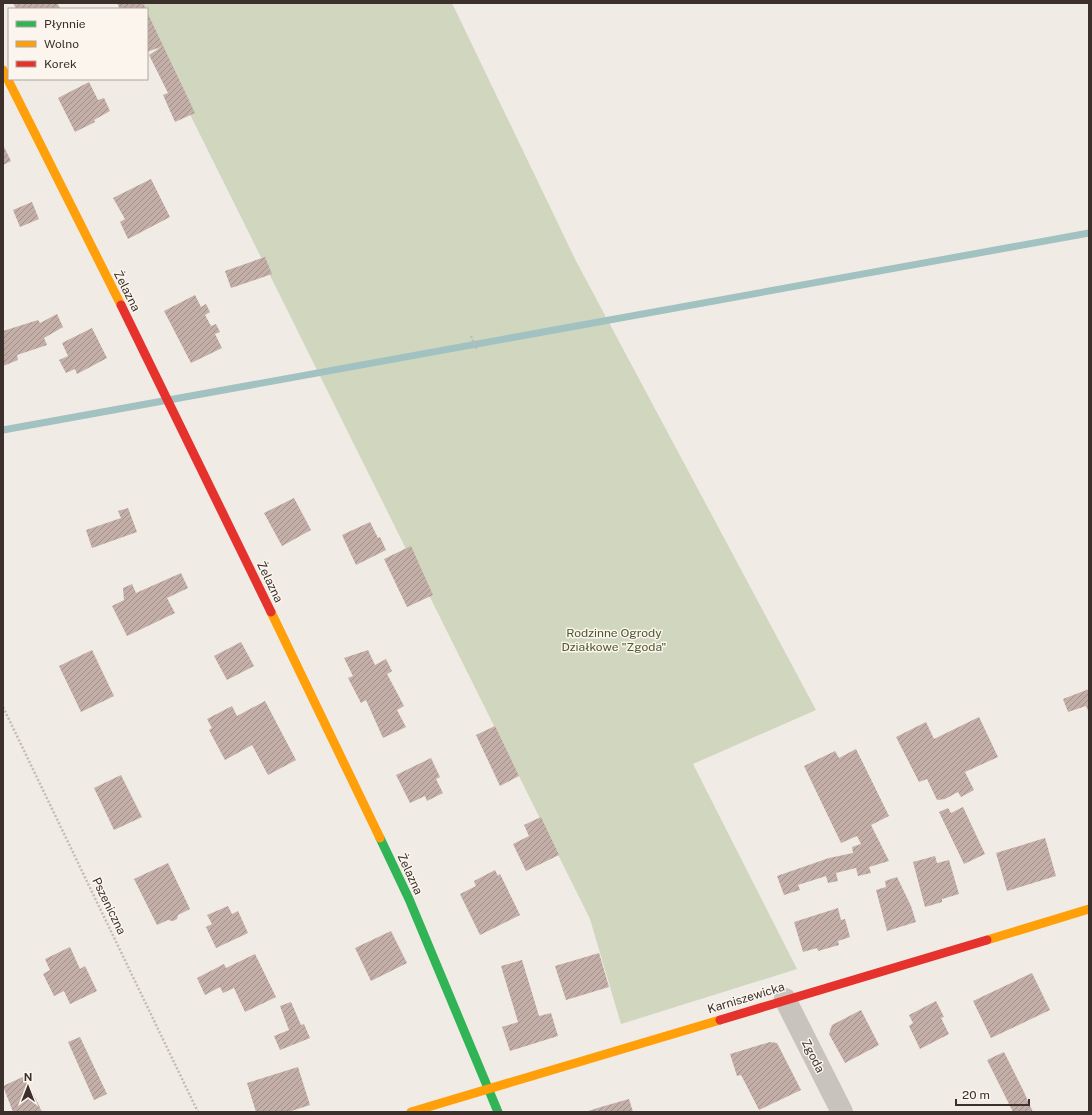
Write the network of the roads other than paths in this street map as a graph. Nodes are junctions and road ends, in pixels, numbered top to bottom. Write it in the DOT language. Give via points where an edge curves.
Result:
graph roads {
  1 [pos="3,70"];
  2 [pos="8,80"];
  3 [pos="8,80"];
  4 [pos="1089,909"];
  5 [pos="785,999"];
  6 [pos="487,1088"];
  7 [pos="411,1112"];
  8 [pos="498,1112"];
  9 [pos="842,1112"];
  1 -- 2 [label="street, Żelazna"];
  3 -- 6 [label="street, Żelazna" via="167,396 409,899"];
  4 -- 5 [label="street, Karniszewicka"];
  5 -- 6 [label="street, Karniszewicka"];
  5 -- 9 [label="street, Zgoda"];
  6 -- 7 [label="street, Karniszewicka"];
  6 -- 8 [label="street, Żelazna"];
}
